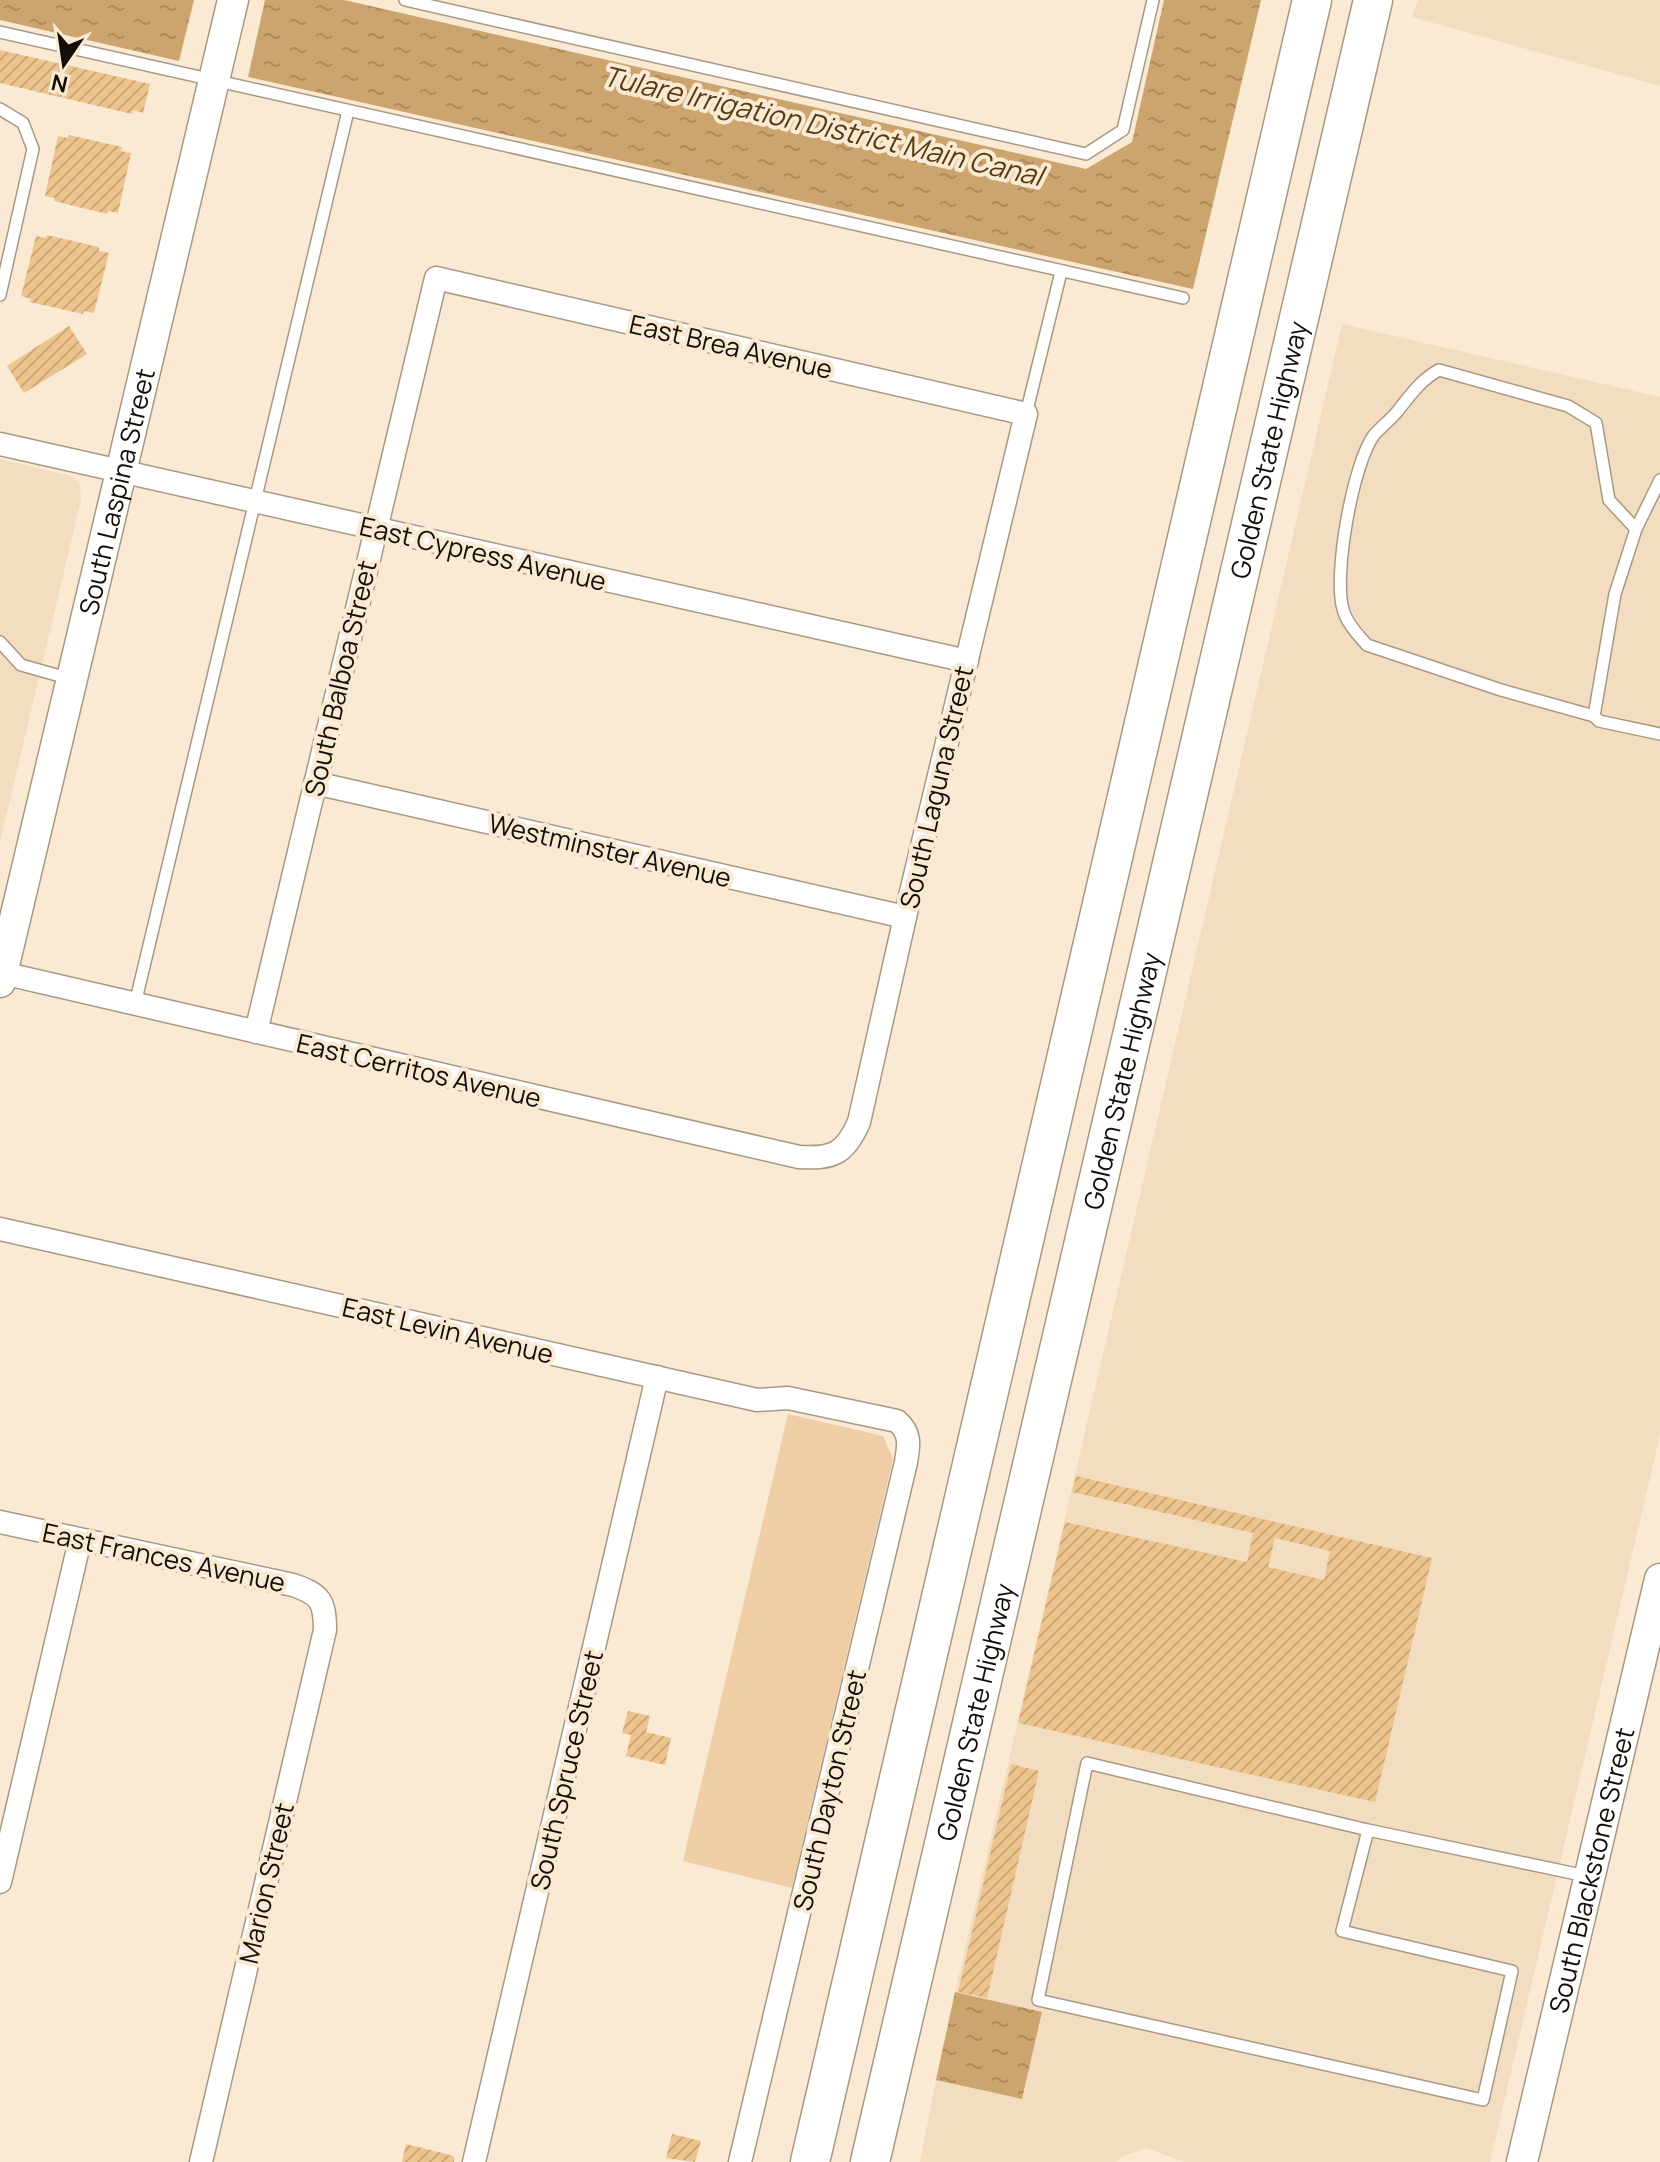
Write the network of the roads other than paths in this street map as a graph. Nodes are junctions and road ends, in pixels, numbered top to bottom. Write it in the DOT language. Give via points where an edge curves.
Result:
graph roads {
  1 [pos="233,0"];
  2 [pos="405,0"];
  3 [pos="1153,0"];
  4 [pos="1312,0"];
  5 [pos="1373,0"];
  6 [pos="0,32"];
  7 [pos="214,80"];
  8 [pos="0,109"];
  9 [pos="348,111"];
  10 [pos="1061,272"];
  11 [pos="436,278"];
  12 [pos="0,295"];
  13 [pos="1183,298"];
  14 [pos="1026,414"];
  15 [pos="0,444"];
  16 [pos="120,471"];
  17 [pos="1660,480"];
  18 [pos="256,502"];
  19 [pos="376,529"];
  20 [pos="1636,529"];
  21 [pos="0,642"];
  22 [pos="967,661"];
  23 [pos="72,680"];
  24 [pos="1594,716"];
  25 [pos="1660,734"];
  26 [pos="315,783"];
  27 [pos="905,917"];
  28 [pos="1,978"];
  29 [pos="135,1004"];
  30 [pos="256,1032"];
  31 [pos="837,1154"];
  32 [pos="0,1229"];
  33 [pos="657,1377"];
  34 [pos="897,1421"];
  35 [pos="0,1522"];
  36 [pos="80,1540"];
  37 [pos="1658,1596"];
  38 [pos="323,1603"];
  39 [pos="1368,1830"];
  40 [pos="1591,1877"];
  41 [pos="0,1882"];
  42 [pos="201,2162"];
  43 [pos="474,2162"];
  44 [pos="740,2162"];
  45 [pos="810,2162"];
  46 [pos="870,2162"];
  47 [pos="1522,2162"];
  1 -- 7 [label="street, South Laspina Street"];
  2 -- 3 [label="lane" via="1086,154 1123,130"];
  4 -- 45 [label="highway"];
  5 -- 46 [label="highway, Golden State Highway"];
  6 -- 7 [label="lane"];
  7 -- 9 [label="lane"];
  7 -- 16 [label="street, South Laspina Street"];
  8 -- 12 [label="lane" via="23,123 33,149"];
  9 -- 10 [label="lane"];
  9 -- 18 [label="lane"];
  10 -- 13 [label="lane"];
  10 -- 14 [label="lane"];
  11 -- 14 [label="street, East Brea Avenue"];
  11 -- 19 [label="street, South Balboa Street"];
  14 -- 22 [label="street, South Laguna Street"];
  15 -- 16 [label="street, East Cypress Avenue"];
  16 -- 18 [label="street, East Cypress Avenue"];
  16 -- 23 [label="street, South Laspina Street"];
  17 -- 20 [label="lane"];
  18 -- 19 [label="street, East Cypress Avenue"];
  18 -- 29 [label="lane"];
  19 -- 22 [label="street, East Cypress Avenue"];
  19 -- 26 [label="street, South Balboa Street"];
  20 -- 24 [label="lane" via="1615,594"];
  20 -- 24 [label="lane" via="1609,500 1596,423 1568,406 1439,370 1422,380 1373,436 1357,477 1340,560 1341,585 1343,609 1367,645"];
  21 -- 23 [label="lane" via="21,665"];
  22 -- 27 [label="street, South Laguna Street"];
  23 -- 28 [label="street, South Laspina Street"];
  24 -- 25 [label="lane"];
  26 -- 27 [label="street, Westminster Avenue"];
  26 -- 30 [label="street, South Balboa Street"];
  27 -- 31 [label="street, South Laguna Street" via="859,1122"];
  28 -- 29 [label="street, East Cerritos Avenue"];
  29 -- 30 [label="street, East Cerritos Avenue"];
  30 -- 31 [label="street, East Cerritos Avenue" via="799,1157"];
  32 -- 33 [label="street, East Levin Avenue"];
  33 -- 34 [label="street, East Levin Avenue" via="757,1400 788,1398"];
  33 -- 43 [label="street, South Spruce Street"];
  34 -- 44 [label="street, South Dayton Street" via="908,1437 906,1462"];
  35 -- 36 [label="street, East Frances Avenue"];
  36 -- 38 [label="street, East Frances Avenue" via="293,1585 311,1591"];
  36 -- 41 [label="street"];
  37 -- 40 [label="street, South Blackstone Street"];
  38 -- 42 [label="street, Marion Street" via="325,1630"];
  39 -- 39 [label="lane" via="1087,1763 1038,2000 1483,2100 1512,1971 1342,1931"];
  39 -- 40 [label="lane"];
  40 -- 47 [label="street, South Blackstone Street"];
}
